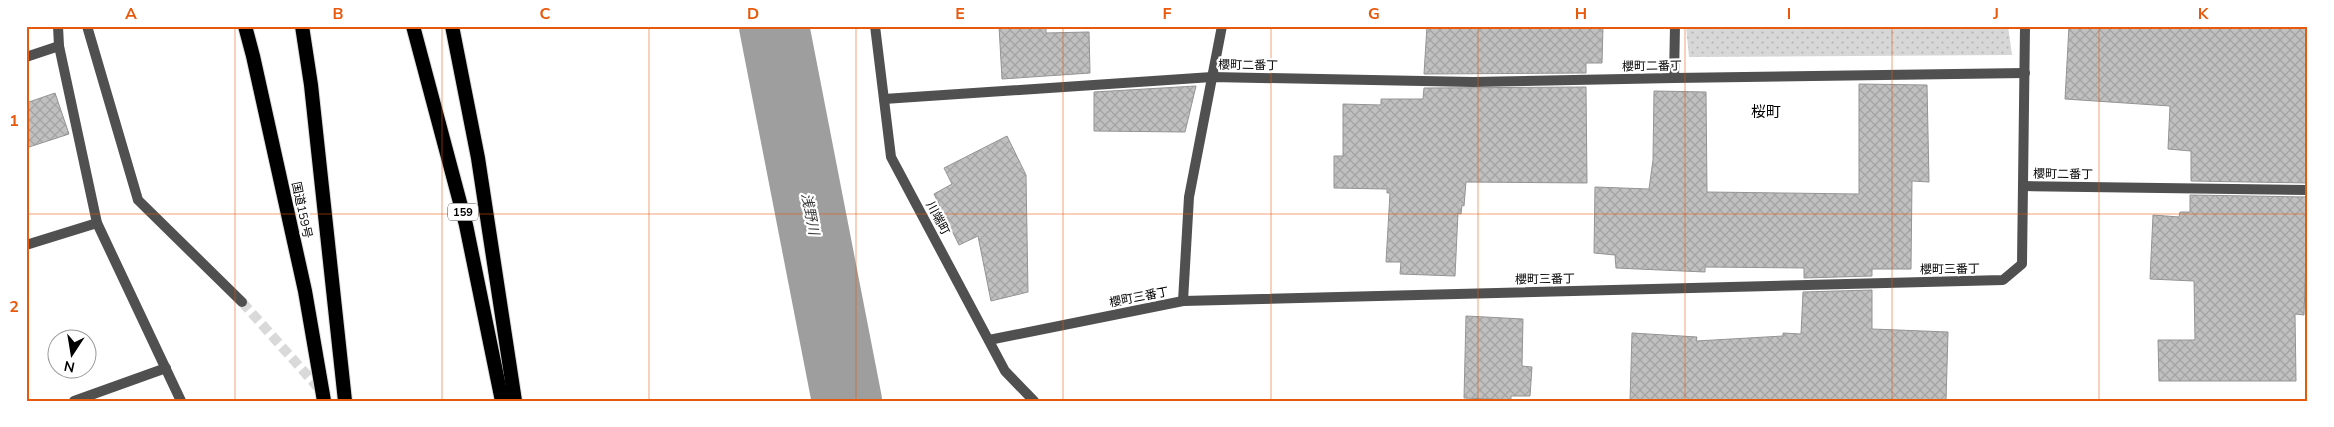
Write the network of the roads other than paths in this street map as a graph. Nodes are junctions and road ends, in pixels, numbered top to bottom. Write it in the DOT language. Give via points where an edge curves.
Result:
graph roads {
  1 [pos="58,26"];
  2 [pos="87,26"];
  3 [pos="245,26"];
  4 [pos="302,26"];
  5 [pos="413,26"];
  6 [pos="452,26"];
  7 [pos="875,26"];
  8 [pos="1222,26"];
  9 [pos="1675,26"];
  10 [pos="2025,26"];
  11 [pos="59,46"];
  12 [pos="26,57"];
  13 [pos="2025,73"];
  14 [pos="1212,77"];
  15 [pos="1674,78"];
  16 [pos="884,99"];
  17 [pos="2023,186"];
  18 [pos="2308,190"];
  19 [pos="97,223"];
  20 [pos="26,245"];
  21 [pos="1183,301"];
  22 [pos="242,302"];
  23 [pos="989,340"];
  24 [pos="166,368"];
  25 [pos="74,401"];
  26 [pos="181,401"];
  27 [pos="324,401"];
  28 [pos="345,401"];
  29 [pos="502,401"];
  30 [pos="515,401"];
  31 [pos="1034,401"];
  1 -- 11 [label="street"];
  2 -- 22 [label="street" via="138,200"];
  3 -- 27 [label="highway, 国道159号" via="305,291"];
  4 -- 28 [label="highway"];
  5 -- 29 [label="highway, 159" via="466,224"];
  6 -- 30 [label="highway, 159" via="482,188"];
  7 -- 16 [label="street, 川端町"];
  8 -- 14 [label="street"];
  9 -- 15 [label="street"];
  10 -- 13 [label="street"];
  11 -- 12 [label="street"];
  11 -- 19 [label="street"];
  13 -- 15 [label="street, 櫻町二番丁"];
  13 -- 17 [label="street, 櫻町二番丁"];
  14 -- 15 [label="street, 櫻町二番丁" via="1474,82"];
  14 -- 16 [label="street, 櫻町二番丁"];
  14 -- 21 [label="street" via="1189,197"];
  16 -- 23 [label="street, 川端町" via="891,157"];
  17 -- 18 [label="street, 櫻町二番丁"];
  17 -- 21 [label="street, 櫻町三番丁" via="2022,264 2003,280"];
  19 -- 20 [label="street"];
  19 -- 24 [label="street"];
  21 -- 23 [label="street, 櫻町三番丁"];
  23 -- 31 [label="street, 川端町" via="1006,370"];
  24 -- 25 [label="street"];
  24 -- 26 [label="street"];
}
